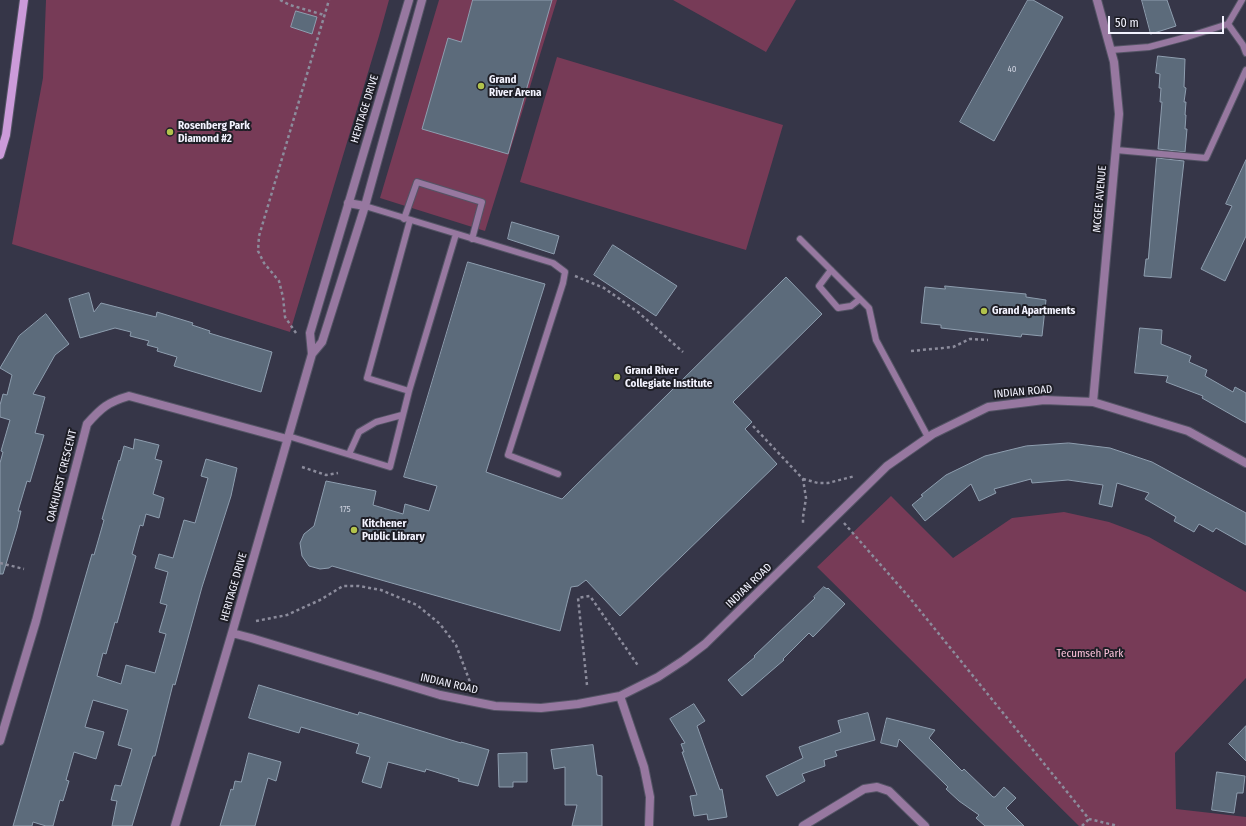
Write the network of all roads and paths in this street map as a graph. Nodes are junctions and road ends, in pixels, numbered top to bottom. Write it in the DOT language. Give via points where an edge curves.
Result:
graph roads {
  1 [pos="24,0"];
  2 [pos="280,0"];
  3 [pos="329,0"];
  4 [pos="409,0"];
  5 [pos="422,0"];
  6 [pos="1097,0"];
  7 [pos="1242,0"];
  8 [pos="324,15"];
  9 [pos="403,21"];
  10 [pos="415,23"];
  11 [pos="1228,24"];
  12 [pos="1111,50"];
  13 [pos="1246,53"];
  14 [pos="1246,70"];
  15 [pos="1116,150"];
  16 [pos="0,155"];
  17 [pos="348,203"];
  18 [pos="364,206"];
  19 [pos="407,219"];
  20 [pos="456,234"];
  21 [pos="472,239"];
  22 [pos="800,239"];
  23 [pos="831,270"];
  24 [pos="565,272"];
  25 [pos="860,299"];
  26 [pos="296,333"];
  27 [pos="988,340"];
  28 [pos="911,351"];
  29 [pos="683,352"];
  30 [pos="312,354"];
  31 [pos="409,391"];
  32 [pos="1093,402"];
  33 [pos="402,415"];
  34 [pos="753,426"];
  35 [pos="288,437"];
  36 [pos="928,437"];
  37 [pos="349,454"];
  38 [pos="1246,463"];
  39 [pos="302,467"];
  40 [pos="338,473"];
  41 [pos="558,474"];
  42 [pos="855,476"];
  43 [pos="803,480"];
  44 [pos="837,516"];
  45 [pos="803,525"];
  46 [pos="0,563"];
  47 [pos="24,569"];
  48 [pos="256,621"];
  49 [pos="232,633"];
  50 [pos="639,667"];
  51 [pos="470,682"];
  52 [pos="587,685"];
  53 [pos="620,696"];
  54 [pos="0,741"];
  55 [pos="1089,819"];
  56 [pos="175,826"];
  57 [pos="649,826"];
  58 [pos="803,826"];
  59 [pos="925,826"];
  60 [pos="1082,826"];
  61 [pos="1118,826"];
  1 -- 16 [label="main road" via="6,135"];
  2 -- 8 [label="path"];
  3 -- 8 [label="path"];
  4 -- 9 [label="street, HERITAGE DRIVE"];
  5 -- 10 [label="street, HERITAGE DRIVE"];
  6 -- 12 [label="street, MCGEE AVENUE"];
  7 -- 11 [label="lane"];
  8 -- 26 [label="path" via="259,236 258,251 264,264 279,281 285,317"];
  9 -- 10 [label="street"];
  9 -- 17 [label="street, HERITAGE DRIVE"];
  10 -- 18 [label="street, HERITAGE DRIVE"];
  11 -- 12 [label="lane" via="1149,47"];
  11 -- 13 [label="lane"];
  12 -- 15 [label="street, MCGEE AVENUE" via="1119,114"];
  14 -- 15 [label="lane" via="1206,158"];
  15 -- 32 [label="street, MCGEE AVENUE"];
  17 -- 18 [label="street"];
  17 -- 30 [label="street, HERITAGE DRIVE" via="310,333"];
  18 -- 19 [label="lane"];
  18 -- 30 [label="street, HERITAGE DRIVE" via="322,342"];
  19 -- 20 [label="lane"];
  19 -- 21 [label="lane" via="417,182 482,202"];
  19 -- 31 [label="lane" via="367,378"];
  20 -- 21 [label="lane"];
  20 -- 31 [label="lane"];
  21 -- 24 [label="lane" via="553,263"];
  22 -- 23 [label="lane"];
  23 -- 25 [label="lane"];
  23 -- 25 [label="lane" via="819,286 838,308 851,306"];
  24 -- 29 [label="path" via="604,288 638,312"];
  24 -- 41 [label="lane" via="564,283 508,455"];
  25 -- 36 [label="lane" via="869,308 876,340"];
  27 -- 28 [label="path" via="970,339 953,346"];
  30 -- 35 [label="street, HERITAGE DRIVE"];
  31 -- 33 [label="lane"];
  32 -- 36 [label="street, INDIAN ROAD" via="1044,400 988,407"];
  32 -- 38 [label="street, INDIAN ROAD" via="1188,431"];
  33 -- 37 [label="lane" via="376,422 358,432"];
  33 -- 37 [label="lane" via="390,467"];
  34 -- 43 [label="path"];
  35 -- 37 [label="lane"];
  35 -- 49 [label="street, HERITAGE DRIVE"];
  35 -- 54 [label="street, OAKHURST CRESCENT" via="129,396 113,401 97,412 87,424 36,621"];
  36 -- 44 [label="street, INDIAN ROAD" via="887,466"];
  39 -- 40 [label="path" via="326,475"];
  42 -- 43 [label="path" via="828,483"];
  43 -- 45 [label="path" via="806,498"];
  44 -- 53 [label="street, INDIAN ROAD" via="705,644 658,677"];
  44 -- 55 [label="path" via="909,597"];
  46 -- 47 [label="path"];
  48 -- 51 [label="path" via="287,615 343,586 380,590 417,605 440,624 456,645"];
  49 -- 53 [label="street, INDIAN ROAD" via="440,695 495,706 541,708"];
  49 -- 56 [label="street, HERITAGE DRIVE"];
  50 -- 52 [label="path" via="590,596 578,598"];
  53 -- 57 [label="street" via="644,767 650,797"];
  55 -- 60 [label="path"];
  55 -- 61 [label="path"];
  58 -- 59 [label="street" via="864,789 877,787 889,791"];
}
